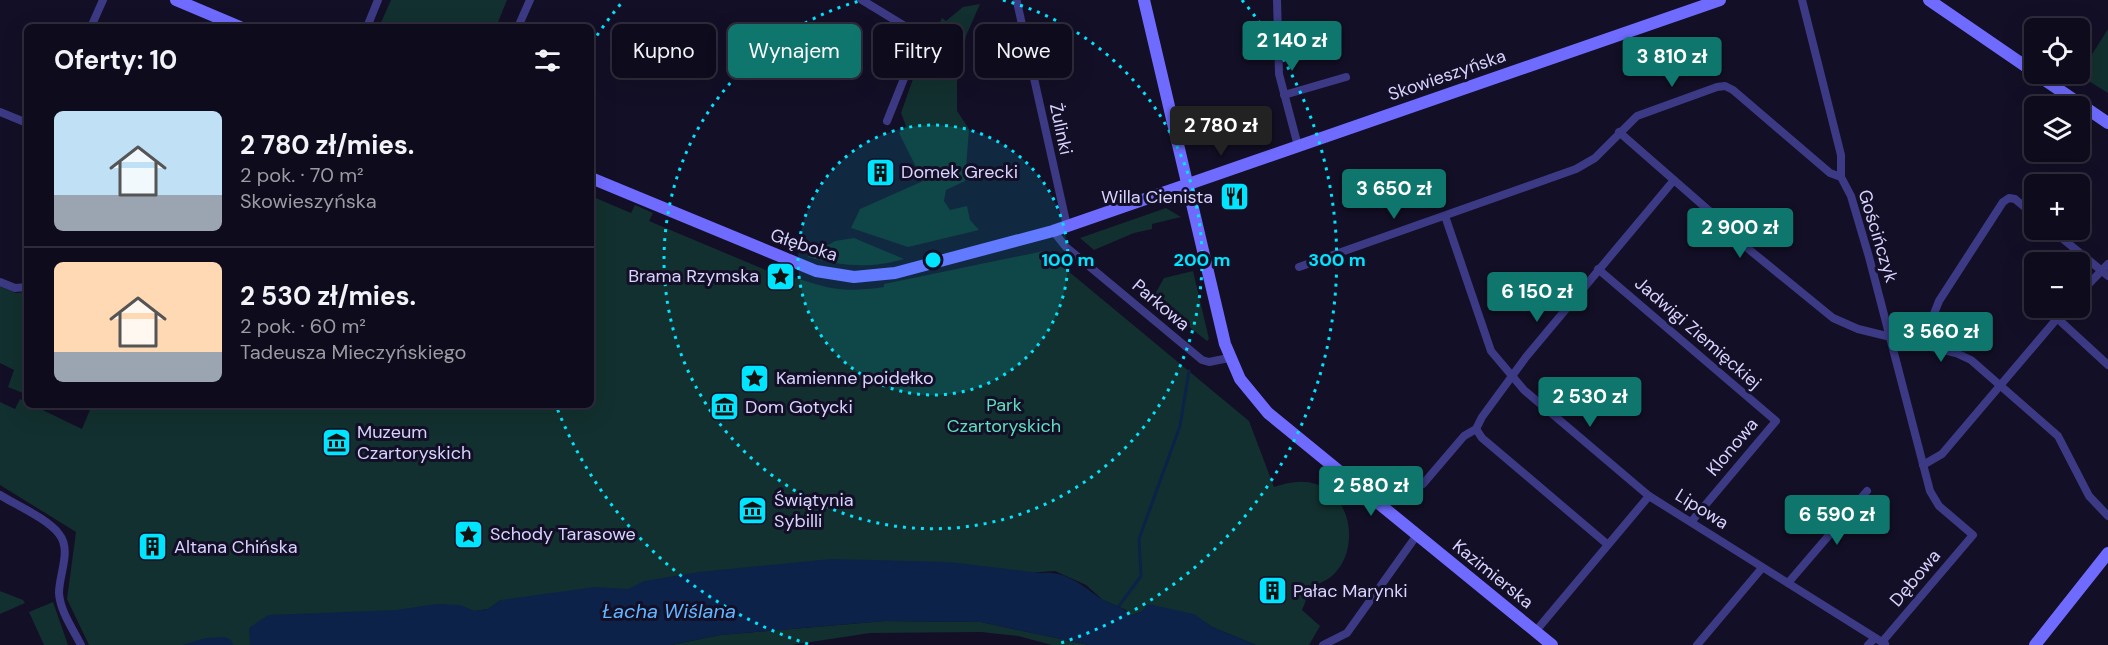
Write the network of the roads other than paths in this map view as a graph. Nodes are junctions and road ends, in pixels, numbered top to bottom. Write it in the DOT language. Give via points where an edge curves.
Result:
graph roads {
  1 [pos="103,0"];
  2 [pos="176,0"];
  3 [pos="378,0"];
  4 [pos="530,0"];
  5 [pos="862,0"];
  6 [pos="1143,0"];
  7 [pos="1277,0"];
  8 [pos="1720,0"];
  9 [pos="1802,0"];
  10 [pos="1929,0"];
  11 [pos="1017,2"];
  12 [pos="92,24"];
  13 [pos="233,24"];
  14 [pos="368,24"];
  15 [pos="519,24"];
  16 [pos="2024,65"];
  17 [pos="1346,77"];
  18 [pos="2051,84"];
  19 [pos="1284,94"];
  20 [pos="0,112"];
  21 [pos="887,121"];
  22 [pos="24,122"];
  23 [pos="2108,123"];
  24 [pos="1619,132"];
  25 [pos="1298,146"];
  26 [pos="1841,177"];
  27 [pos="594,179"];
  28 [pos="1674,180"];
  29 [pos="1186,185"];
  30 [pos="2024,207"];
  31 [pos="1445,216"];
  32 [pos="1067,226"];
  33 [pos="1053,231"];
  34 [pos="2066,240"];
  35 [pos="1299,267"];
  36 [pos="1598,269"];
  37 [pos="2106,270"];
  38 [pos="0,282"];
  39 [pos="2090,284"];
  40 [pos="24,287"];
  41 [pos="2057,318"];
  42 [pos="1888,335"];
  43 [pos="1922,344"];
  44 [pos="1229,358"];
  45 [pos="2108,365"];
  46 [pos="1512,378"];
  47 [pos="1999,384"];
  48 [pos="1776,421"];
  49 [pos="1476,429"];
  50 [pos="1923,465"];
  51 [pos="1423,484"];
  52 [pos="1867,491"];
  53 [pos="0,495"];
  54 [pos="1649,496"];
  55 [pos="2108,516"];
  56 [pos="1691,522"];
  57 [pos="1417,535"];
  58 [pos="1973,535"];
  59 [pos="1607,544"];
  60 [pos="2108,554"];
  61 [pos="1762,568"];
  62 [pos="1788,583"];
  63 [pos="1535,632"];
  64 [pos="1878,642"];
  65 [pos="81,645"];
  66 [pos="1323,645"];
  67 [pos="1552,645"];
  68 [pos="1697,645"];
  69 [pos="2035,645"];
  1 -- 12 [label="street"];
  2 -- 13 [label="main road"];
  3 -- 14 [label="street"];
  4 -- 15 [label="street"];
  5 -- 21 [label="street" via="921,36"];
  6 -- 29 [label="main road, Kazimierska"];
  7 -- 19 [label="street" via="1277,57"];
  8 -- 25 [label="main road, Skowieszyńska"];
  9 -- 26 [label="street, Gościńczyk" via="1841,154"];
  10 -- 16 [label="main road"];
  11 -- 32 [label="street, Żulinki"];
  17 -- 19 [label="street"];
  18 -- 23 [label="main road"];
  19 -- 25 [label="street"];
  20 -- 22 [label="street"];
  24 -- 26 [label="street" via="1646,111 1725,86 1830,173"];
  24 -- 28 [label="street"];
  24 -- 31 [label="street" via="1587,164"];
  25 -- 29 [label="main road, Skowieszyńska"];
  26 -- 42 [label="street, Gościńczyk" via="1854,202"];
  27 -- 33 [label="main road, Głęboka" via="794,263 834,275 895,273"];
  28 -- 36 [label="street"];
  28 -- 42 [label="street" via="1820,309 1858,330"];
  29 -- 32 [label="main road, Głęboka"];
  29 -- 44 [label="main road, Kazimierska"];
  30 -- 43 [label="street" via="2009,198 1939,301"];
  31 -- 35 [label="street"];
  31 -- 46 [label="street" via="1487,343"];
  32 -- 33 [label="main road, Głęboka"];
  33 -- 44 [label="street, Parkowa" via="1066,247 1202,360"];
  34 -- 37 [label="street"];
  36 -- 46 [label="street"];
  36 -- 48 [label="street, Jadwigi Ziemięckiej"];
  37 -- 39 [label="street"];
  38 -- 40 [label="street"];
  41 -- 45 [label="street"];
  41 -- 47 [label="street"];
  42 -- 43 [label="street"];
  42 -- 50 [label="street, Gościńczyk"];
  43 -- 47 [label="street" via="1971,360"];
  44 -- 57 [label="main road, Kazimierska" via="1257,403"];
  46 -- 49 [label="street"];
  46 -- 54 [label="street"];
  47 -- 50 [label="street" via="1942,454"];
  47 -- 55 [label="street" via="2058,436 2089,496"];
  48 -- 56 [label="street, Klonowa"];
  49 -- 51 [label="street" via="1464,436"];
  49 -- 59 [label="street"];
  50 -- 58 [label="street, Gościńczyk" via="1935,501"];
  52 -- 62 [label="street"];
  53 -- 65 [label="street" via="51,527 63,540 59,594"];
  54 -- 56 [label="street, Lipowa"];
  54 -- 59 [label="street, Lipowa"];
  56 -- 61 [label="street, Lipowa"];
  57 -- 63 [label="main road, Kazimierska"];
  57 -- 66 [label="street" via="1347,633"];
  58 -- 64 [label="street, Dębowa"];
  59 -- 63 [label="street, Lipowa"];
  60 -- 69 [label="main road"];
  61 -- 62 [label="street, Lipowa"];
  61 -- 68 [label="street"];
  62 -- 64 [label="street, Lipowa"];
  63 -- 67 [label="main road, Kazimierska"];
}
